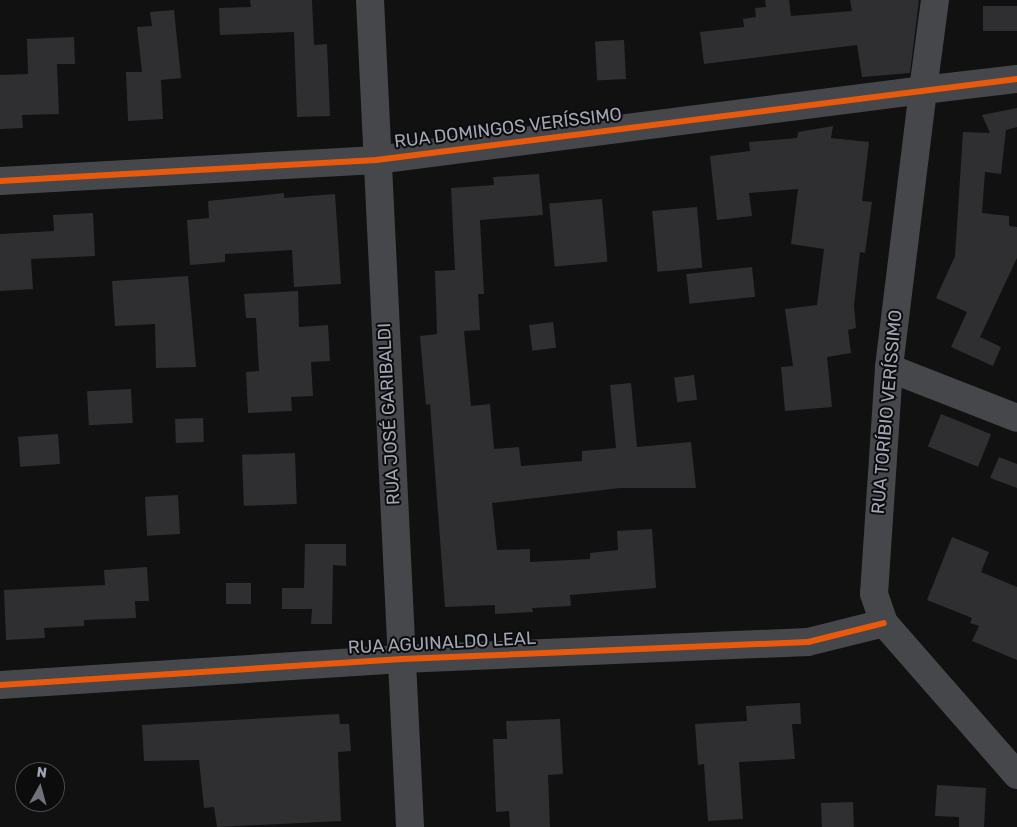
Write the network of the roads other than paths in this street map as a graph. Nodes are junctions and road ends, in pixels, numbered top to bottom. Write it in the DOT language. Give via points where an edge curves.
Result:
graph roads {
  1 [pos="370,0"];
  2 [pos="935,0"];
  3 [pos="1017,79"];
  4 [pos="924,90"];
  5 [pos="376,160"];
  6 [pos="0,181"];
  7 [pos="889,368"];
  8 [pos="1017,418"];
  9 [pos="884,623"];
  10 [pos="402,659"];
  11 [pos="0,685"];
  12 [pos="1017,775"];
  13 [pos="410,827"];
  1 -- 5 [label="street, RUA JOSÉ GARIBALDI"];
  2 -- 4 [label="street, RUA TORÍBIO VERÍSSIMO"];
  3 -- 4 [label="street, RUA DOMINGOS VERÍSSIMO"];
  4 -- 5 [label="street, RUA DOMINGOS VERÍSSIMO"];
  4 -- 7 [label="street, RUA TORÍBIO VERÍSSIMO"];
  5 -- 6 [label="street, RUA DOMINGOS VERÍSSIMO"];
  5 -- 10 [label="street, RUA JOSÉ GARIBALDI"];
  7 -- 8 [label="street"];
  7 -- 9 [label="street, RUA TORÍBIO VERÍSSIMO" via="873,562 874,594"];
  9 -- 10 [label="street, RUA AGUINALDO LEAL" via="808,642"];
  9 -- 12 [label="street, RUA TORÍBIO VERÍSSIMO"];
  10 -- 11 [label="street, RUA AGUINALDO LEAL"];
  10 -- 13 [label="street, RUA JOSÉ GARIBALDI"];
}
